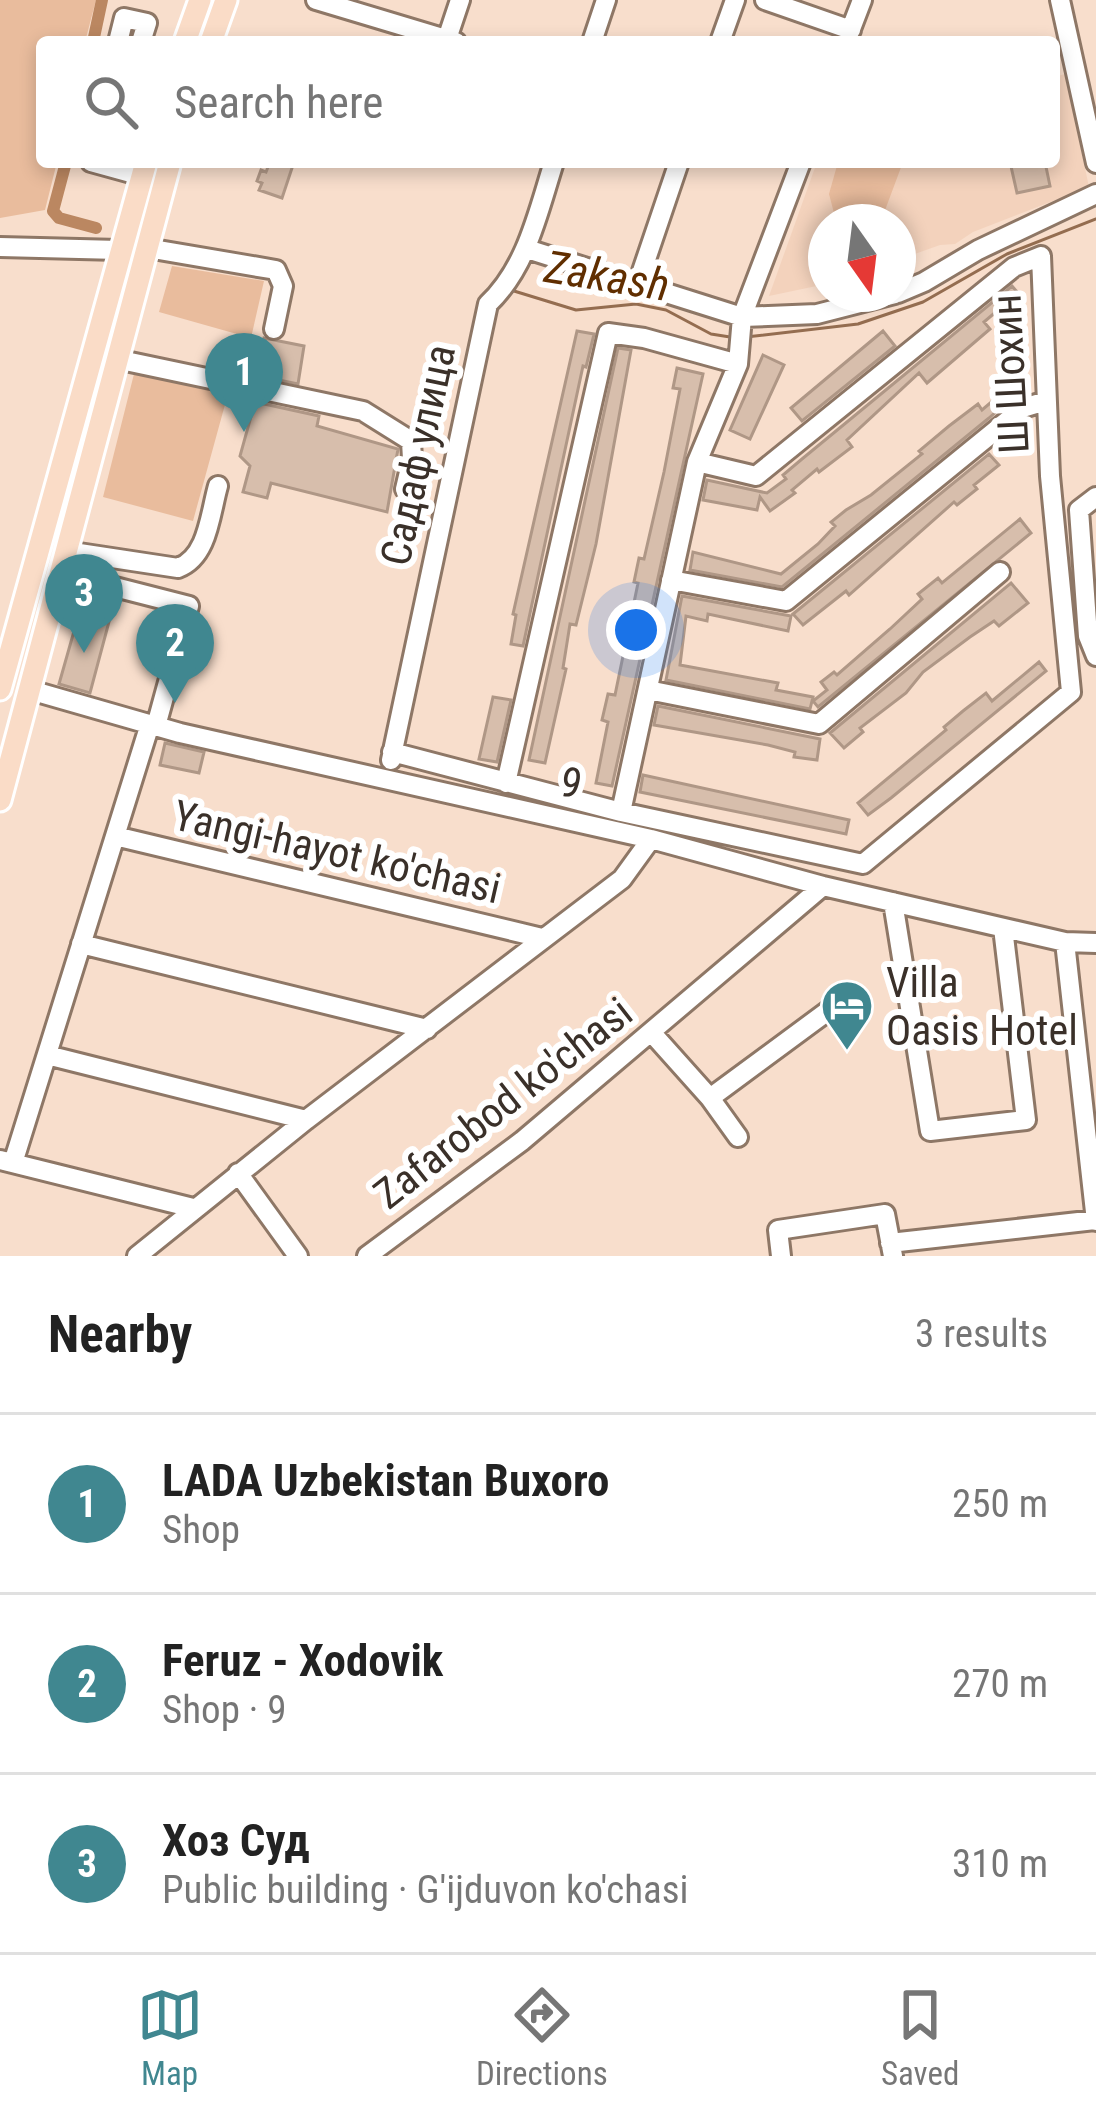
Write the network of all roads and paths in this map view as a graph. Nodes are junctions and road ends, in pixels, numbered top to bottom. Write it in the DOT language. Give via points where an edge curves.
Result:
graph roads {
  1 [pos="200,0"];
  2 [pos="226,0"];
  3 [pos="316,0"];
  4 [pos="460,0"];
  5 [pos="606,0"];
  6 [pos="735,0"];
  7 [pos="765,0"];
  8 [pos="862,0"];
  9 [pos="1060,0"];
  10 [pos="120,36"];
  11 [pos="143,36"];
  12 [pos="187,36"];
  13 [pos="213,36"];
  14 [pos="435,36"];
  15 [pos="452,36"];
  16 [pos="594,36"];
  17 [pos="722,36"];
  18 [pos="848,36"];
  19 [pos="1096,163"];
  20 [pos="168,168"];
  21 [pos="552,168"];
  22 [pos="677,168"];
  23 [pos="799,168"];
  24 [pos="144,169"];
  25 [pos="1096,194"];
  26 [pos="0,247"];
  27 [pos="147,248"];
  28 [pos="527,249"];
  29 [pos="119,250"];
  30 [pos="638,283"];
  31 [pos="916,286"];
  32 [pos="825,312"];
  33 [pos="742,317"];
  34 [pos="274,329"];
  35 [pos="116,358"];
  36 [pos="738,364"];
  37 [pos="1046,401"];
  38 [pos="697,462"];
  39 [pos="218,486"];
  40 [pos="405,489"];
  41 [pos="1096,496"];
  42 [pos="63,562"];
  43 [pos="1000,572"];
  44 [pos="671,580"];
  45 [pos="17,626"];
  46 [pos="45,633"];
  47 [pos="1096,656"];
  48 [pos="1,684"];
  49 [pos="29,690"];
  50 [pos="648,690"];
  51 [pos="153,725"];
  52 [pos="392,752"];
  53 [pos="388,777"];
  54 [pos="506,783"];
  55 [pos="0,800"];
  56 [pos="621,812"];
  57 [pos="115,836"];
  58 [pos="651,839"];
  59 [pos="824,886"];
  60 [pos="893,902"];
  61 [pos="1003,928"];
  62 [pos="542,938"];
  63 [pos="1066,942"];
  64 [pos="1096,943"];
  65 [pos="81,944"];
  66 [pos="836,1005"];
  67 [pos="427,1029"];
  68 [pos="651,1032"];
  69 [pos="47,1055"];
  70 [pos="710,1098"];
  71 [pos="306,1120"];
  72 [pos="738,1137"];
  73 [pos="7,1162"];
  74 [pos="238,1173"];
  75 [pos="194,1208"];
  76 [pos="1096,1221"];
  77 [pos="891,1250"];
  78 [pos="137,1256"];
  79 [pos="298,1256"];
  80 [pos="367,1256"];
  81 [pos="781,1256"];
  1 -- 12 [label="main road"];
  2 -- 13 [label="main road"];
  3 -- 14 [label="street"];
  4 -- 15 [label="street"];
  5 -- 16 [label="street"];
  6 -- 17 [label="street"];
  7 -- 18 [label="street"];
  8 -- 18 [label="street"];
  9 -- 19 [label="street"];
  10 -- 11 [label="street" via="124,18 147,23"];
  20 -- 27 [label="main road"];
  21 -- 28 [label="street, Садаф улица"];
  22 -- 30 [label="street"];
  23 -- 33 [label="street"];
  24 -- 29 [label="main road"];
  25 -- 31 [label="street"];
  26 -- 29 [label="street"];
  27 -- 34 [label="street" via="276,270 284,286"];
  27 -- 35 [label="main road"];
  28 -- 30 [label="street"];
  28 -- 52 [label="street, Садаф улица" via="488,304"];
  29 -- 45 [label="main road"];
  30 -- 33 [label="street"];
  32 -- 33 [label="street"];
  33 -- 36 [label="street"];
  35 -- 40 [label="street" via="364,411 410,441"];
  35 -- 42 [label="main road"];
  36 -- 38 [label="street"];
  36 -- 54 [label="street" via="608,333"];
  37 -- 38 [label="street, Ш Шохин" via="1041,256 1014,267 756,476"];
  37 -- 44 [label="street" via="1024,408 786,601"];
  37 -- 56 [label="street, Ш Шохин" via="1071,692 863,864"];
  38 -- 44 [label="street"];
  39 -- 42 [label="street" via="192,562"];
  41 -- 47 [label="street" via="1079,510"];
  42 -- 46 [label="main road"];
  42 -- 51 [label="street" via="189,606"];
  43 -- 50 [label="street" via="819,724"];
  44 -- 50 [label="street"];
  45 -- 46 [label="main road"];
  45 -- 48 [label="main road"];
  46 -- 49 [label="main road"];
  49 -- 51 [label="street, 9"];
  49 -- 55 [label="main road"];
  50 -- 56 [label="street"];
  51 -- 53 [label="street, 9"];
  51 -- 57 [label="street"];
  52 -- 53 [label="street, Садаф улица"];
  52 -- 54 [label="street"];
  53 -- 58 [label="street, 9"];
  54 -- 56 [label="street"];
  57 -- 62 [label="street, Yangi-hayot ko'chasi"];
  57 -- 65 [label="street"];
  58 -- 59 [label="street, 9"];
  58 -- 62 [label="street" via="622,879"];
  59 -- 60 [label="street, 9"];
  59 -- 68 [label="street, Zafarobod ko'chasi"];
  60 -- 61 [label="street, 9"];
  60 -- 61 [label="street" via="930,1131 1026,1120"];
  61 -- 63 [label="street, 9"];
  62 -- 67 [label="street"];
  63 -- 64 [label="street, 9"];
  63 -- 76 [label="street"];
  65 -- 67 [label="street"];
  65 -- 69 [label="street"];
  66 -- 70 [label="street"];
  67 -- 71 [label="street"];
  68 -- 70 [label="street"];
  68 -- 80 [label="street, Zafarobod ko'chasi"];
  69 -- 71 [label="street"];
  69 -- 73 [label="street"];
  70 -- 72 [label="street"];
  71 -- 74 [label="street"];
  73 -- 75 [label="street"];
  74 -- 75 [label="street"];
  74 -- 79 [label="street"];
  75 -- 78 [label="street"];
  76 -- 77 [label="street"];
  77 -- 81 [label="street" via="885,1214 778,1230"];
}
